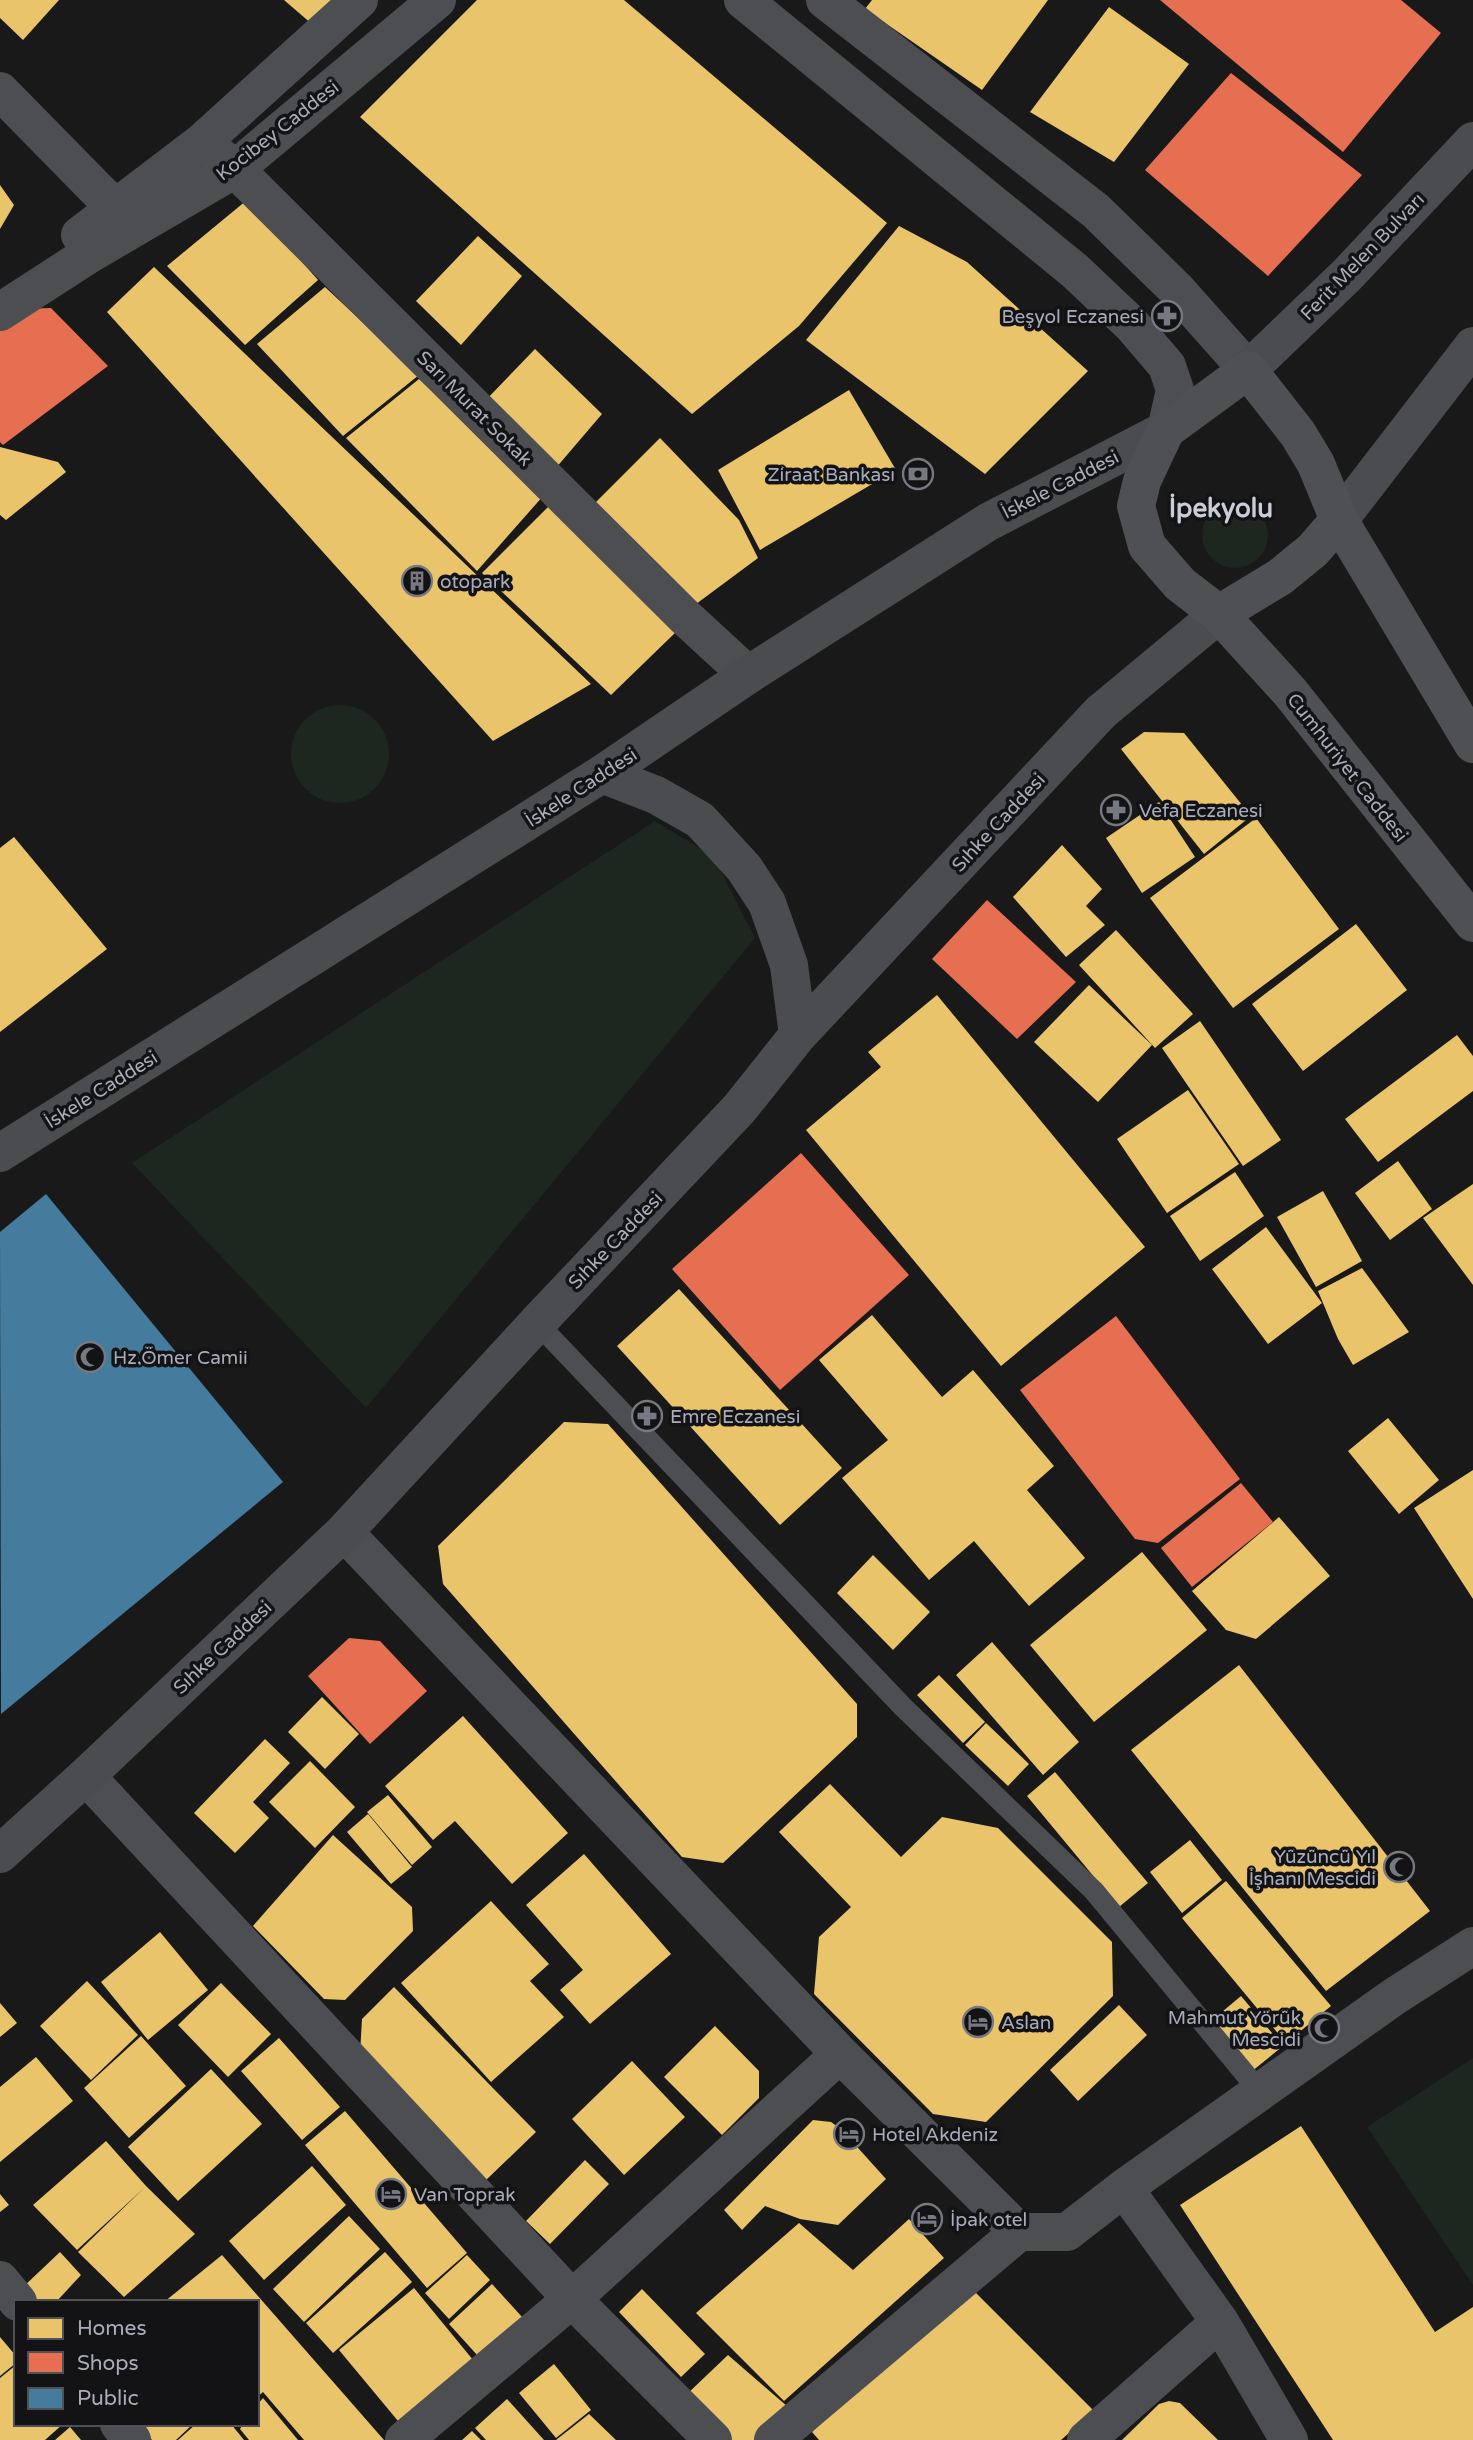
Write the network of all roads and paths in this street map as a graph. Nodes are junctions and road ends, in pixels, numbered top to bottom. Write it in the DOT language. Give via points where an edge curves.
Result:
graph roads {
  1 [pos="359,0"];
  2 [pos="437,0"];
  3 [pos="743,0"];
  4 [pos="825,0"];
  5 [pos="0,91"];
  6 [pos="1473,141"];
  7 [pos="202,142"];
  8 [pos="234,169"];
  9 [pos="115,208"];
  10 [pos="0,286"];
  11 [pos="0,312"];
  12 [pos="1473,346"];
  13 [pos="1248,370"];
  14 [pos="1166,430"];
  15 [pos="1339,520"];
  16 [pos="1219,614"];
  17 [pos="748,675"];
  18 [pos="1473,744"];
  19 [pos="602,774"];
  20 [pos="1473,923"];
  21 [pos="799,1035"];
  22 [pos="0,1153"];
  23 [pos="537,1323"];
  24 [pos="344,1532"];
  25 [pos="86,1776"];
  26 [pos="0,1854"];
  27 [pos="1473,1946"];
  28 [pos="840,2054"];
  29 [pos="1261,2093"];
  30 [pos="1124,2188"];
  31 [pos="1019,2232"];
  32 [pos="0,2280"];
  33 [pos="572,2299"];
  34 [pos="16,2300"];
  35 [pos="1220,2322"];
  36 [pos="121,2426"];
  37 [pos="132,2440"];
  38 [pos="404,2440"];
  39 [pos="713,2440"];
  40 [pos="772,2440"];
  41 [pos="1086,2440"];
  42 [pos="1289,2440"];
  1 -- 7 [label="street, Kocibey Caddesi"];
  2 -- 8 [label="street, Kocibey Caddesi"];
  3 -- 14 [label="street" via="1075,271 1132,325 1167,366 1175,390"];
  4 -- 13 [label="street" via="1096,211 1175,288"];
  5 -- 9 [label="street"];
  6 -- 13 [label="main road, Ferit Melen Bulvarı" via="1347,275"];
  7 -- 8 [label="street, Sarı Murat Sokak"];
  7 -- 9 [label="street, Kocibey Caddesi"];
  8 -- 11 [label="street, Kocibey Caddesi"];
  8 -- 17 [label="street, Sarı Murat Sokak"];
  9 -- 10 [label="street, Kocibey Caddesi"];
  12 -- 15 [label="main road"];
  13 -- 14 [label="main road"];
  13 -- 15 [label="main road" via="1304,444"];
  14 -- 16 [label="main road" via="1142,481 1136,506 1147,547 1180,584"];
  14 -- 17 [label="main road, İskele Caddesi" via="988,522"];
  15 -- 16 [label="main road" via="1313,550 1279,577"];
  15 -- 18 [label="main road"];
  16 -- 20 [label="main road, Cumhuriyet Caddesi" via="1290,692"];
  16 -- 21 [label="main road, Sıhke Caddesi" via="1101,712"];
  17 -- 19 [label="main road, İskele Caddesi"];
  19 -- 21 [label="main road" via="656,795 700,820 744,868 767,902 789,965"];
  19 -- 22 [label="main road, İskele Caddesi"];
  21 -- 23 [label="main road, Sıhke Caddesi" via="739,1109"];
  23 -- 24 [label="main road, Sıhke Caddesi"];
  23 -- 29 [label="lane" via="903,1707 1094,1891"];
  24 -- 25 [label="main road, Sıhke Caddesi"];
  24 -- 28 [label="street"];
  25 -- 26 [label="main road, Sıhke Caddesi"];
  25 -- 33 [label="street"];
  27 -- 29 [label="street"];
  28 -- 31 [label="street"];
  28 -- 33 [label="street"];
  29 -- 30 [label="street"];
  30 -- 31 [label="street" via="1067,2232"];
  30 -- 35 [label="street"];
  31 -- 40 [label="street"];
  32 -- 34 [label="street"];
  33 -- 38 [label="street"];
  33 -- 39 [label="street"];
  35 -- 41 [label="street"];
  35 -- 42 [label="street"];
  36 -- 37 [label="street"];
}
